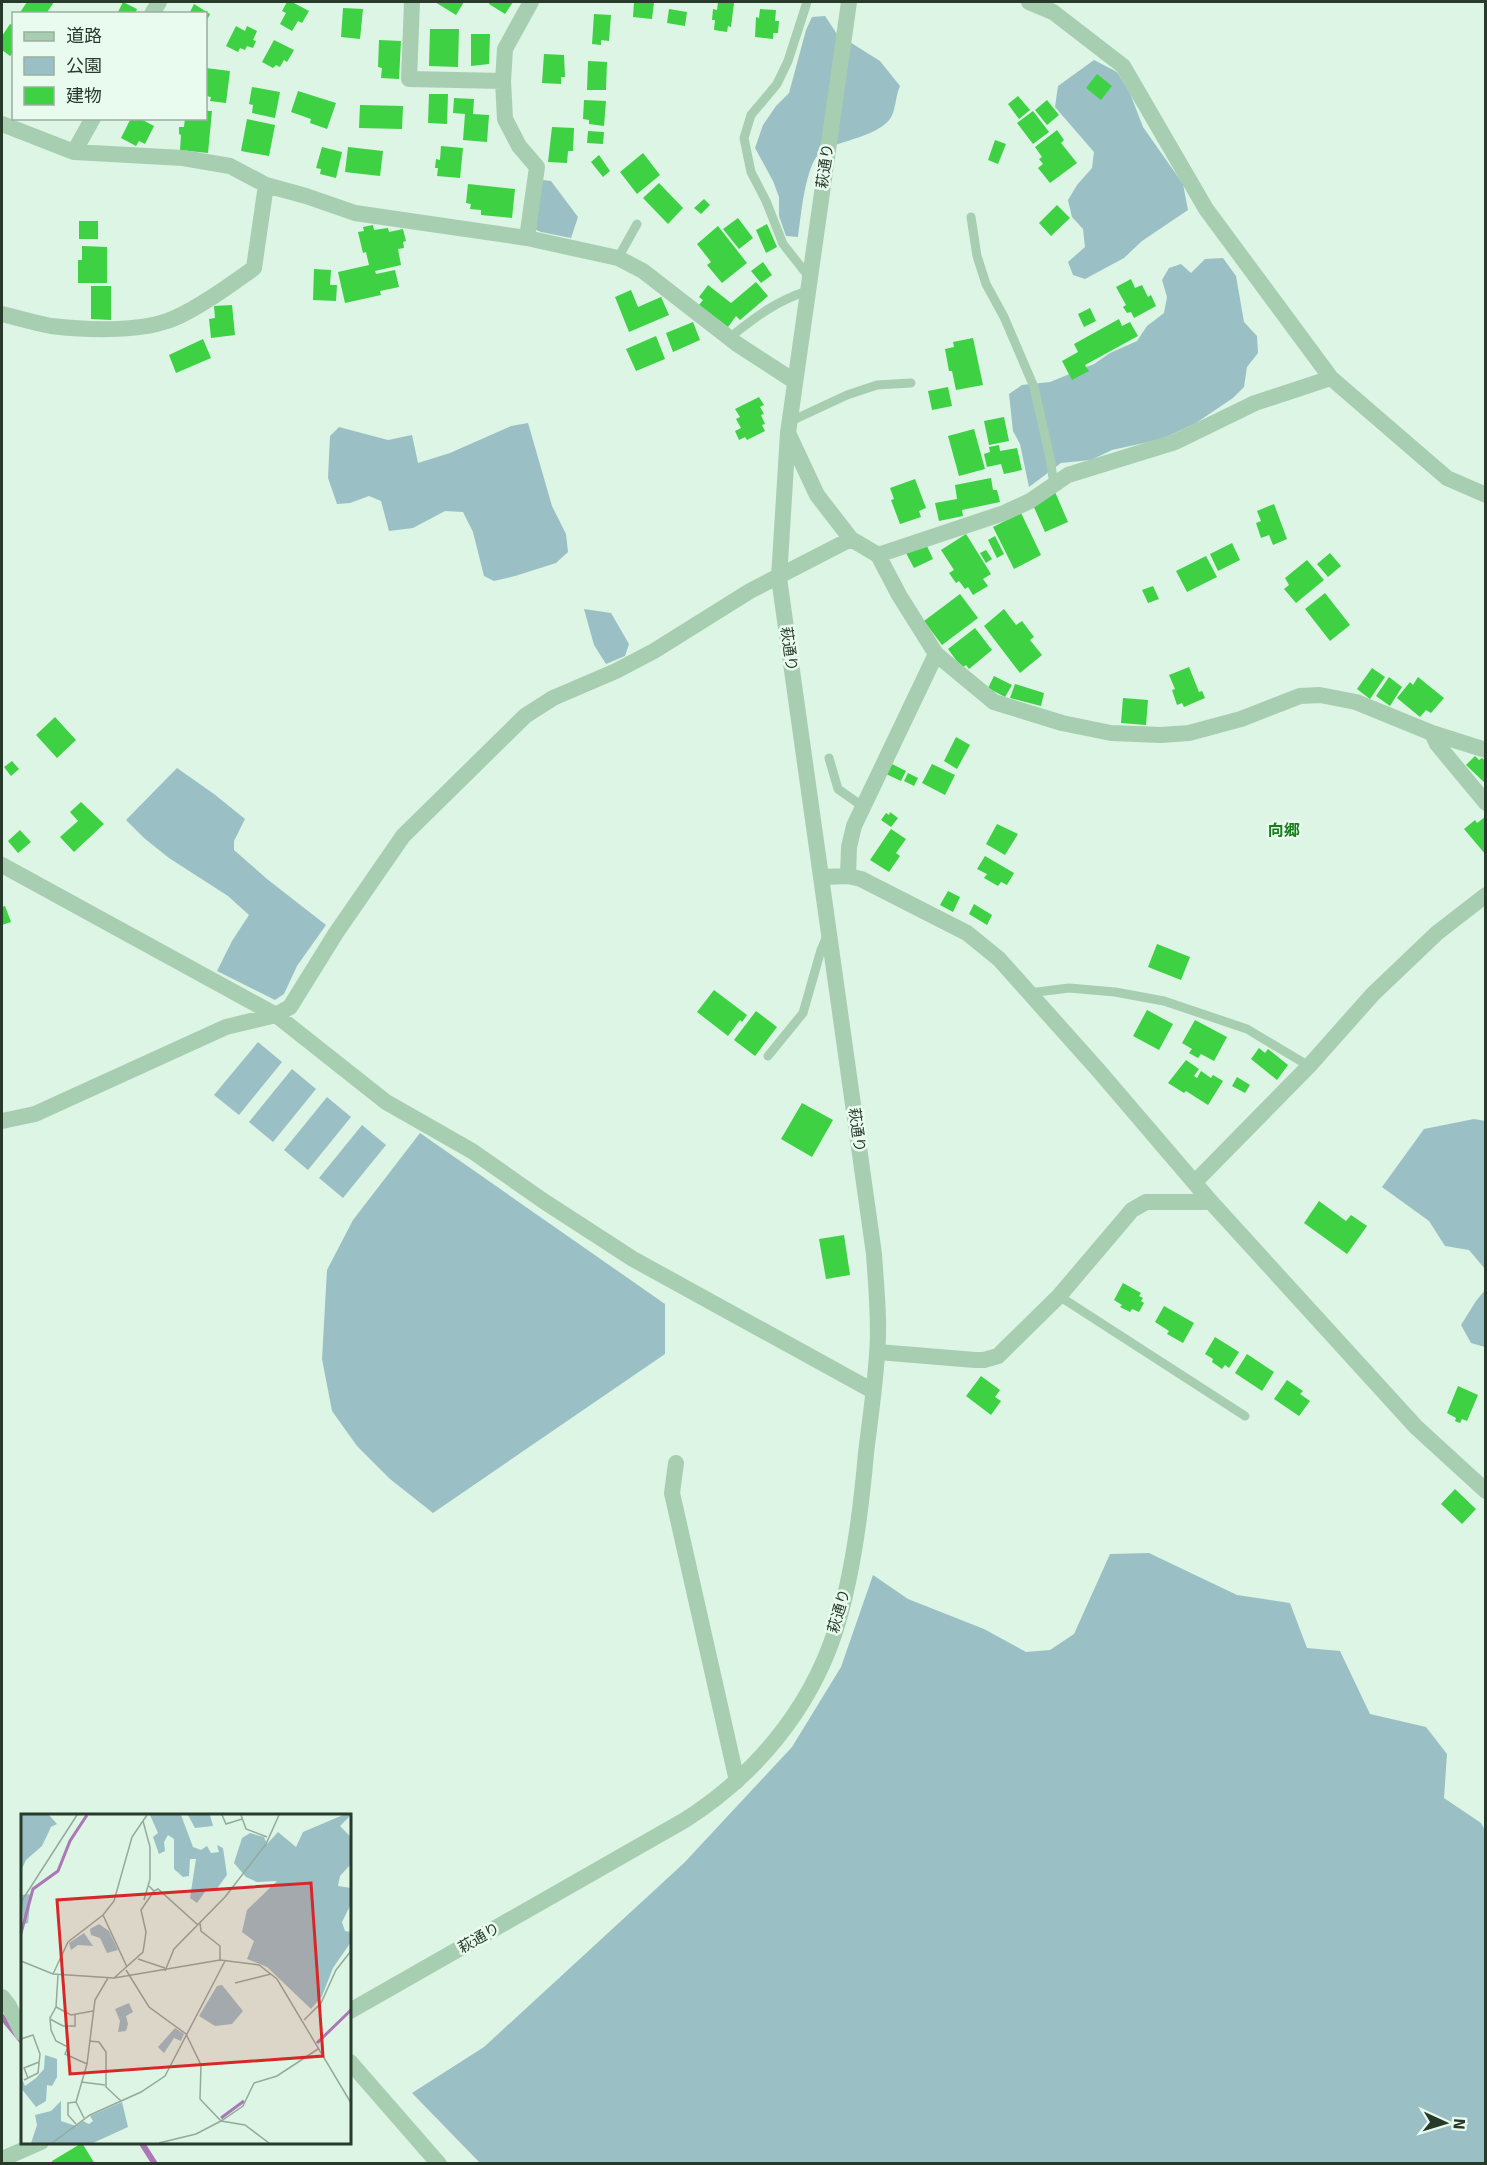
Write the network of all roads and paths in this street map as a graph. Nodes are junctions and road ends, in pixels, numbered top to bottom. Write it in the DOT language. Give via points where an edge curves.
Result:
graph roads {
  1 [pos="412,2"];
  2 [pos="531,2"];
  3 [pos="807,2"];
  4 [pos="849,2"];
  5 [pos="1029,2"];
  6 [pos="503,81"];
  7 [pos="92,120"];
  8 [pos="2,124"];
  9 [pos="74,152"];
  10 [pos="266,185"];
  11 [pos="971,217"];
  12 [pos="637,224"];
  13 [pos="527,238"];
  14 [pos="618,258"];
  15 [pos="808,284"];
  16 [pos="2,314"];
  17 [pos="729,338"];
  18 [pos="1331,378"];
  19 [pos="794,381"];
  20 [pos="911,383"];
  21 [pos="788,428"];
  22 [pos="1053,485"];
  23 [pos="1485,495"];
  24 [pos="851,539"];
  25 [pos="878,555"];
  26 [pos="779,578"];
  27 [pos="936,654"];
  28 [pos="1432,733"];
  29 [pos="1485,750"];
  30 [pos="829,758"];
  31 [pos="1485,803"];
  32 [pos="862,806"];
  33 [pos="2,865"];
  34 [pos="848,876"];
  35 [pos="822,877"];
  36 [pos="1485,895"];
  37 [pos="829,933"];
  38 [pos="1029,993"];
  39 [pos="276,1015"];
  40 [pos="768,1056"];
  41 [pos="1309,1066"];
  42 [pos="2,1121"];
  43 [pos="1195,1182"];
  44 [pos="1211,1202"];
  45 [pos="1059,1296"];
  46 [pos="878,1352"];
  47 [pos="873,1391"];
  48 [pos="1245,1416"];
  49 [pos="676,1463"];
  50 [pos="1485,1491"];
  51 [pos="736,1781"];
  52 [pos="2,1997"];
  53 [pos="351,2010"];
  54 [pos="21,2031"];
  55 [pos="351,2063"];
  56 [pos="36,2144"];
  57 [pos="2,2159"];
  58 [pos="439,2163"];
  1 -- 6 [label="street" via="409,78"];
  2 -- 6 [label="street" via="505,49"];
  3 -- 15 [label="lane" via="788,61 777,84 751,115 744,138 751,172 783,243"];
  4 -- 15 [label="street, 萩通り"];
  5 -- 18 [label="street" via="1053,12 1123,66 1206,209"];
  6 -- 13 [label="street" via="505,119 519,146 537,167"];
  7 -- 9 [label="street"];
  8 -- 9 [label="street"];
  9 -- 10 [label="street" via="183,158 230,166"];
  10 -- 13 [label="street" via="355,213"];
  10 -- 16 [label="street" via="254,268 168,321 139,327 92,328 51,326"];
  11 -- 22 [label="lane" via="986,284 1034,387"];
  12 -- 14 [label="lane"];
  13 -- 14 [label="street"];
  14 -- 17 [label="street" via="643,271"];
  15 -- 17 [label="lane" via="760,313"];
  15 -- 19 [label="street, 萩通り"];
  17 -- 19 [label="street"];
  18 -- 22 [label="street" via="1255,403 1175,442 1068,475"];
  18 -- 23 [label="street" via="1448,478"];
  19 -- 21 [label="street, 萩通り"];
  20 -- 21 [label="lane" via="877,385 847,395"];
  21 -- 24 [label="street" via="817,495"];
  21 -- 26 [label="street, 萩通り"];
  22 -- 25 [label="street" via="1004,513"];
  24 -- 25 [label="street"];
  24 -- 26 [label="street"];
  25 -- 27 [label="street"];
  26 -- 35 [label="street, 萩通り"];
  26 -- 39 [label="street" via="750,591 654,651 553,698 525,716 403,837 290,1007"];
  27 -- 28 [label="street" via="994,702 1111,733 1189,733 1241,719 1300,696 1320,694 1356,702"];
  27 -- 32 [label="street"];
  28 -- 29 [label="street"];
  28 -- 31 [label="street"];
  30 -- 32 [label="lane" via="838,789"];
  32 -- 34 [label="street" via="849,847"];
  33 -- 39 [label="street"];
  34 -- 35 [label="street"];
  34 -- 38 [label="street" via="967,933 999,959"];
  35 -- 37 [label="street, 萩通り"];
  36 -- 41 [label="street" via="1437,933 1373,994"];
  37 -- 40 [label="lane" via="803,1013"];
  37 -- 46 [label="street, 萩通り" via="874,1254"];
  38 -- 41 [label="lane" via="1069,988 1164,1001 1247,1029"];
  38 -- 43 [label="street"];
  39 -- 42 [label="street" via="226,1027 35,1114"];
  39 -- 47 [label="street" via="386,1102 472,1151 633,1259"];
  41 -- 43 [label="street"];
  43 -- 44 [label="street"];
  44 -- 45 [label="street" via="1139,1204"];
  44 -- 50 [label="street" via="1416,1427"];
  45 -- 46 [label="street" via="998,1356 975,1360"];
  45 -- 48 [label="lane"];
  46 -- 47 [label="street, 萩通り"];
  47 -- 51 [label="street, 萩通り" via="864,1483 835,1632 795,1713 767,1751"];
  49 -- 51 [label="street" via="672,1493"];
  51 -- 53 [label="street, 萩通り" via="685,1820"];
  52 -- 54 [label="street"];
  55 -- 58 [label="street"];
  56 -- 57 [label="street"];
}
